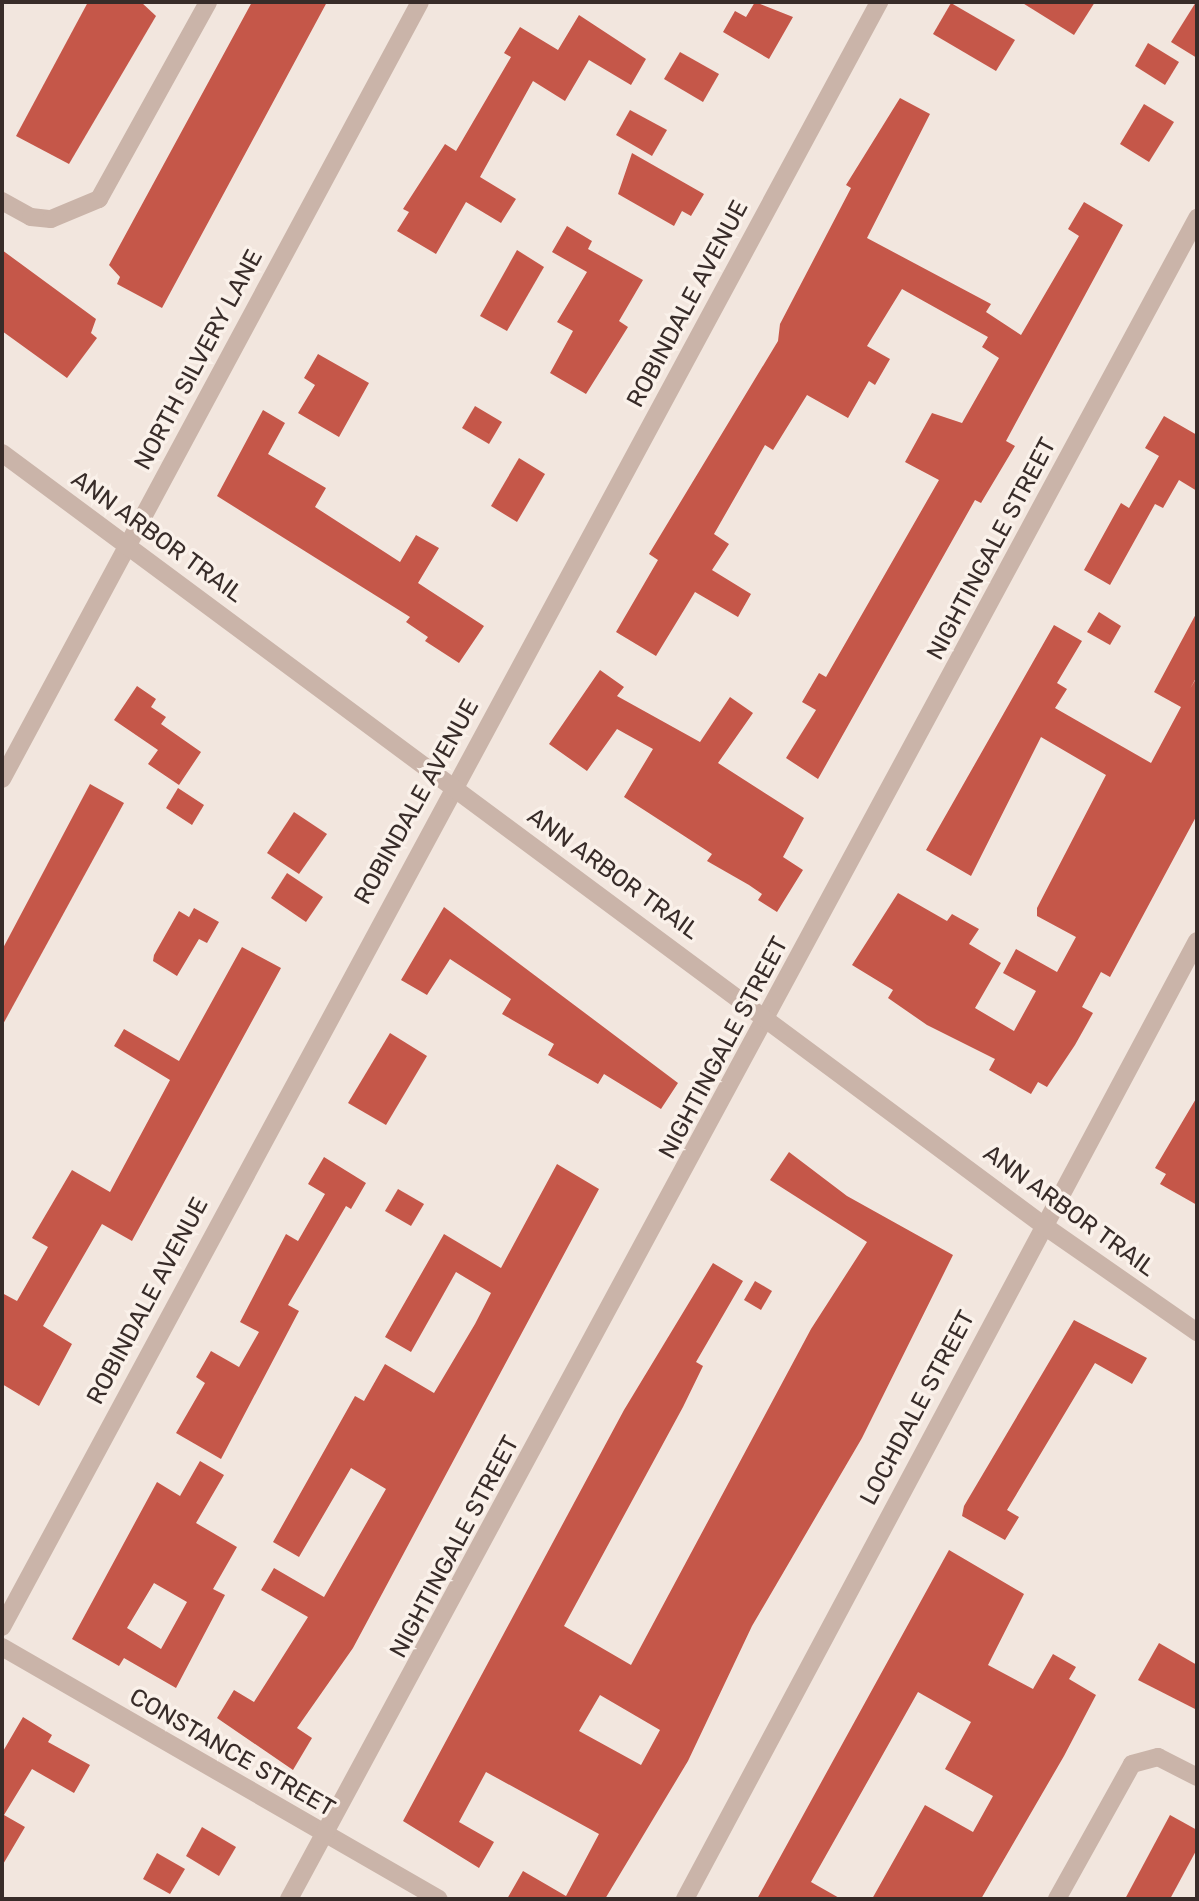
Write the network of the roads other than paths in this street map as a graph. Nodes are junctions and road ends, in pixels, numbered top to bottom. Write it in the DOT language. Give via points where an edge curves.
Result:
graph roads {
  1 [pos="208,2"];
  2 [pos="420,2"];
  3 [pos="879,2"];
  4 [pos="2,201"];
  5 [pos="1197,218"];
  6 [pos="2,453"];
  7 [pos="128,545"];
  8 [pos="2,779"];
  9 [pos="452,786"];
  10 [pos="1197,940"];
  11 [pos="768,1018"];
  12 [pos="1043,1225"];
  13 [pos="1197,1332"];
  14 [pos="2,1628"];
  15 [pos="2,1647"];
  16 [pos="1197,1777"];
  17 [pos="325,1836"];
  18 [pos="289,1899"];
  19 [pos="439,1899"];
  20 [pos="685,1899"];
  21 [pos="1057,1899"];
  1 -- 4 [label="street" via="99,199 51,219 31,217"];
  2 -- 7 [label="street, NORTH SILVERY LANE"];
  3 -- 9 [label="street, ROBINDALE AVENUE"];
  5 -- 11 [label="street, NIGHTINGALE STREET"];
  6 -- 7 [label="street, ANN ARBOR TRAIL"];
  7 -- 8 [label="street, NORTH SILVERY LANE"];
  7 -- 9 [label="street, ANN ARBOR TRAIL"];
  9 -- 11 [label="street, ANN ARBOR TRAIL"];
  9 -- 14 [label="street, ROBINDALE AVENUE"];
  10 -- 12 [label="street, LOCHDALE STREET"];
  11 -- 12 [label="street, ANN ARBOR TRAIL"];
  11 -- 17 [label="street, NIGHTINGALE STREET"];
  12 -- 13 [label="street, ANN ARBOR TRAIL"];
  12 -- 20 [label="street, LOCHDALE STREET"];
  15 -- 17 [label="street, CONSTANCE STREET"];
  16 -- 21 [label="street" via="1158,1757 1132,1764"];
  17 -- 18 [label="street, NIGHTINGALE STREET"];
  17 -- 19 [label="street, CONSTANCE STREET"];
}
